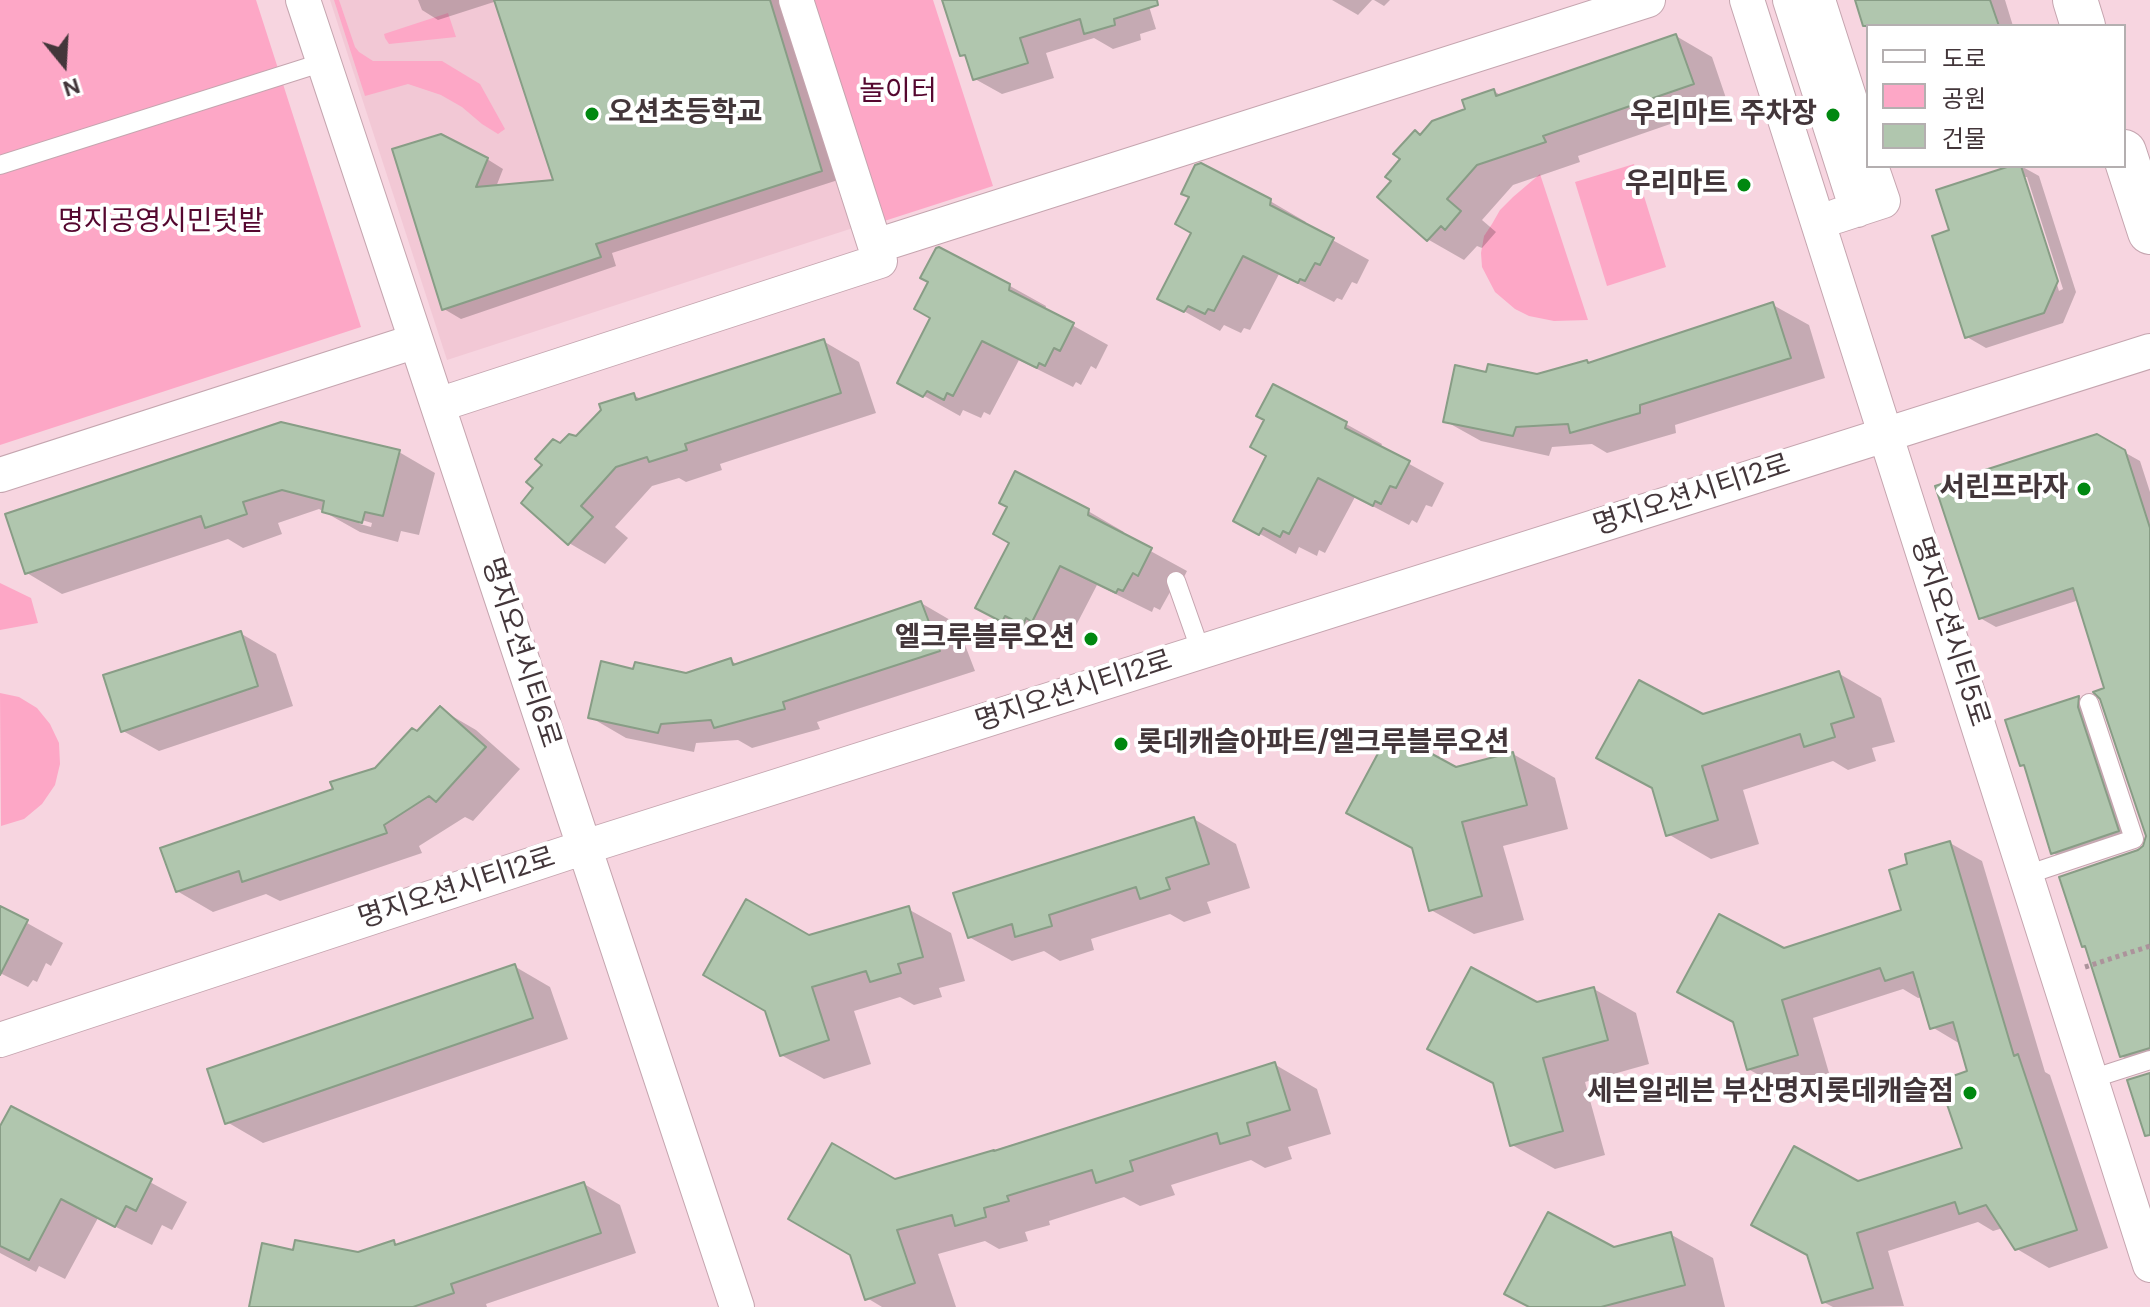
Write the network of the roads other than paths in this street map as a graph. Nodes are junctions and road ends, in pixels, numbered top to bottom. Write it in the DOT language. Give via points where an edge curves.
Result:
graph roads {
  1 [pos="303,0"];
  2 [pos="796,0"];
  3 [pos="1648,0"];
  4 [pos="1747,0"];
  5 [pos="1790,0"];
  6 [pos="1818,0"];
  7 [pos="2075,0"];
  8 [pos="2082,24"];
  9 [pos="324,62"];
  10 [pos="1866,150"];
  11 [pos="2126,158"];
  12 [pos="0,165"];
  13 [pos="1872,168"];
  14 [pos="1857,210"];
  15 [pos="1818,222"];
  16 [pos="2150,232"];
  17 [pos="876,246"];
  18 [pos="416,341"];
  19 [pos="2150,351"];
  20 [pos="438,405"];
  21 [pos="1886,435"];
  22 [pos="0,475"];
  23 [pos="1176,581"];
  24 [pos="1201,652"];
  25 [pos="2089,703"];
  26 [pos="585,847"];
  27 [pos="2026,875"];
  28 [pos="0,1040"];
  29 [pos="2150,1060"];
  30 [pos="2091,1079"];
  31 [pos="2150,1265"];
  32 [pos="737,1307"];
  1 -- 9 [label="street, 명지오션시티6로"];
  2 -- 17 [label="street"];
  3 -- 17 [label="street"];
  4 -- 15 [label="street, 명지오션시티5로"];
  5 -- 14 [label="street"];
  6 -- 10 [label="street"];
  7 -- 8 [label="main road"];
  9 -- 12 [label="lane"];
  9 -- 18 [label="street, 명지오션시티6로"];
  11 -- 16 [label="main road"];
  13 -- 14 [label="street" via="1883,201"];
  14 -- 15 [label="street"];
  15 -- 21 [label="street, 명지오션시티5로"];
  17 -- 20 [label="street" via="880,261"];
  18 -- 20 [label="street, 명지오션시티6로"];
  18 -- 22 [label="street"];
  19 -- 21 [label="street, 명지오션시티12로"];
  20 -- 26 [label="street, 명지오션시티6로"];
  21 -- 24 [label="street, 명지오션시티12로"];
  21 -- 27 [label="street, 명지오션시티5로"];
  23 -- 24 [label="lane"];
  24 -- 26 [label="street, 명지오션시티12로"];
  25 -- 27 [label="lane" via="2134,839"];
  26 -- 28 [label="street, 명지오션시티12로"];
  26 -- 32 [label="street, 명지오션시티6로"];
  27 -- 30 [label="street, 명지오션시티5로"];
  29 -- 30 [label="lane"];
  30 -- 31 [label="street, 명지오션시티5로"];
}
